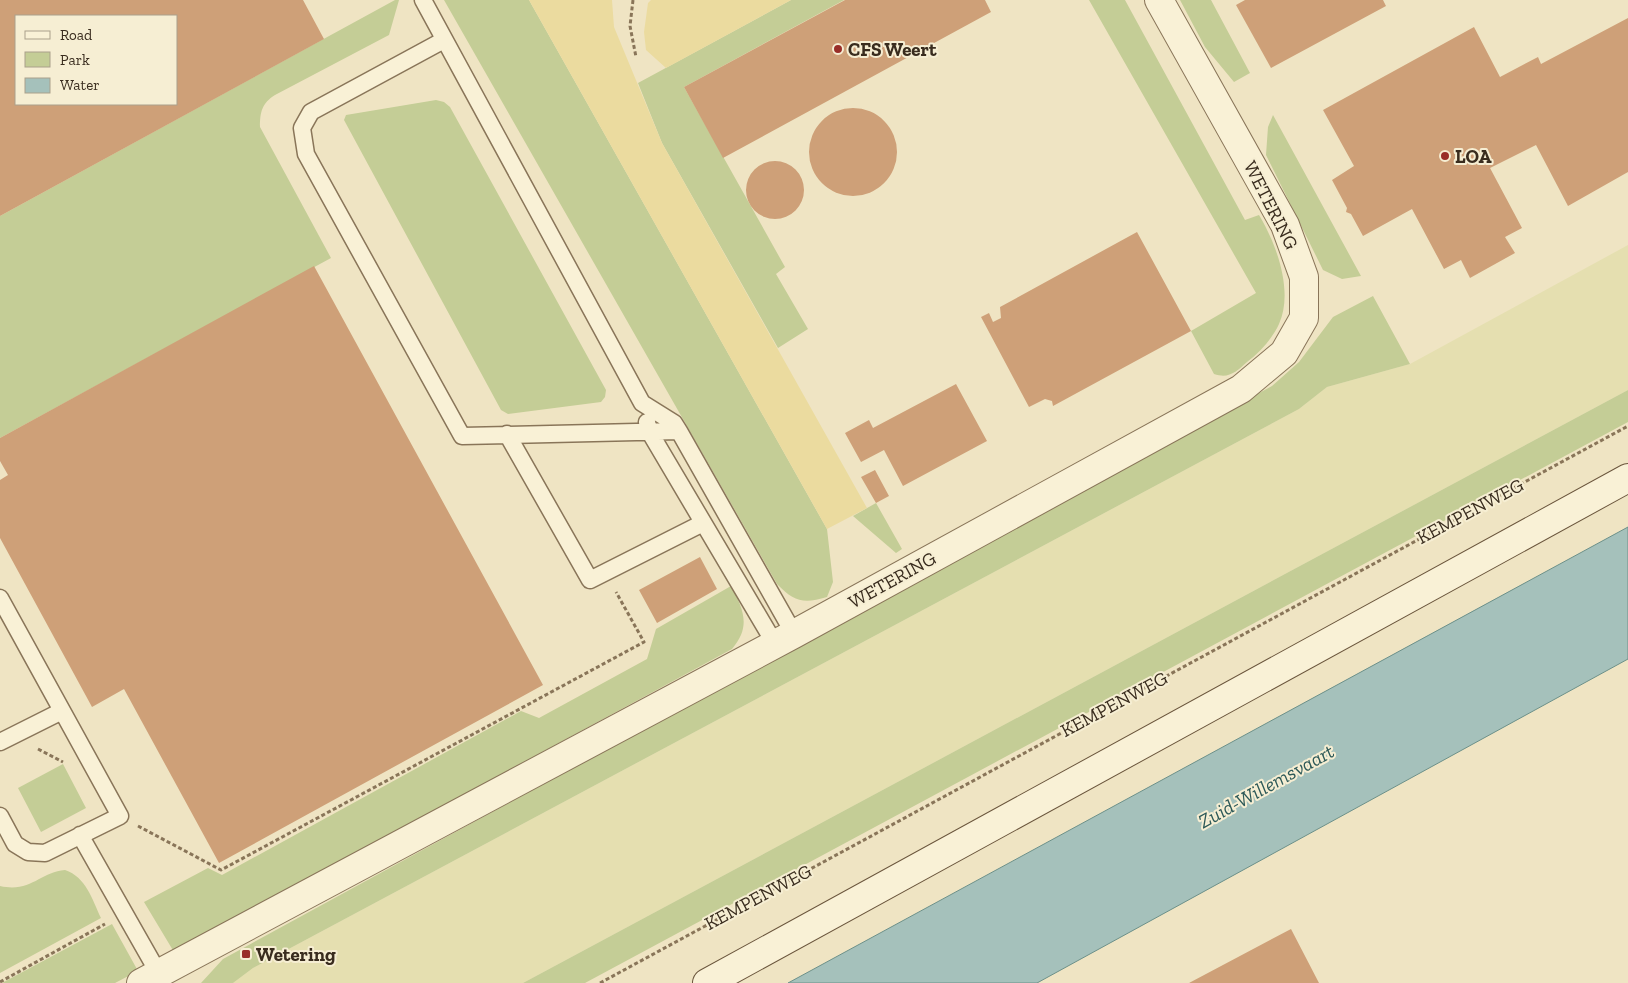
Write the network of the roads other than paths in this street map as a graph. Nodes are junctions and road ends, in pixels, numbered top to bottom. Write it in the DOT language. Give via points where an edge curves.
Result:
graph roads {
  1 [pos="423,0"];
  2 [pos="1159,0"];
  3 [pos="444,40"];
  4 [pos="642,403"];
  5 [pos="649,430"];
  6 [pos="679,430"];
  7 [pos="508,434"];
  8 [pos="1628,478"];
  9 [pos="703,523"];
  10 [pos="0,598"];
  11 [pos="785,639"];
  12 [pos="62,711"];
  13 [pos="6,739"];
  14 [pos="0,816"];
  15 [pos="80,836"];
  16 [pos="147,980"];
  17 [pos="707,983"];
  1 -- 3 [label="lane"];
  2 -- 11 [label="street, WETERING" via="1285,225 1304,276 1304,318 1284,353 1241,388"];
  3 -- 4 [label="lane"];
  3 -- 7 [label="lane" via="311,112 302,128 306,154 462,436"];
  4 -- 5 [label="lane"];
  4 -- 6 [label="lane" via="674,423"];
  5 -- 6 [label="lane"];
  5 -- 7 [label="lane"];
  5 -- 9 [label="lane"];
  6 -- 11 [label="lane"];
  7 -- 9 [label="lane" via="590,580"];
  8 -- 17 [label="street"];
  9 -- 11 [label="lane"];
  10 -- 12 [label="lane"];
  11 -- 16 [label="street, WETERING"];
  12 -- 13 [label="lane"];
  12 -- 15 [label="lane" via="120,816"];
  14 -- 15 [label="lane" via="15,844 28,852 45,853"];
  15 -- 16 [label="lane" via="124,914"];
}
